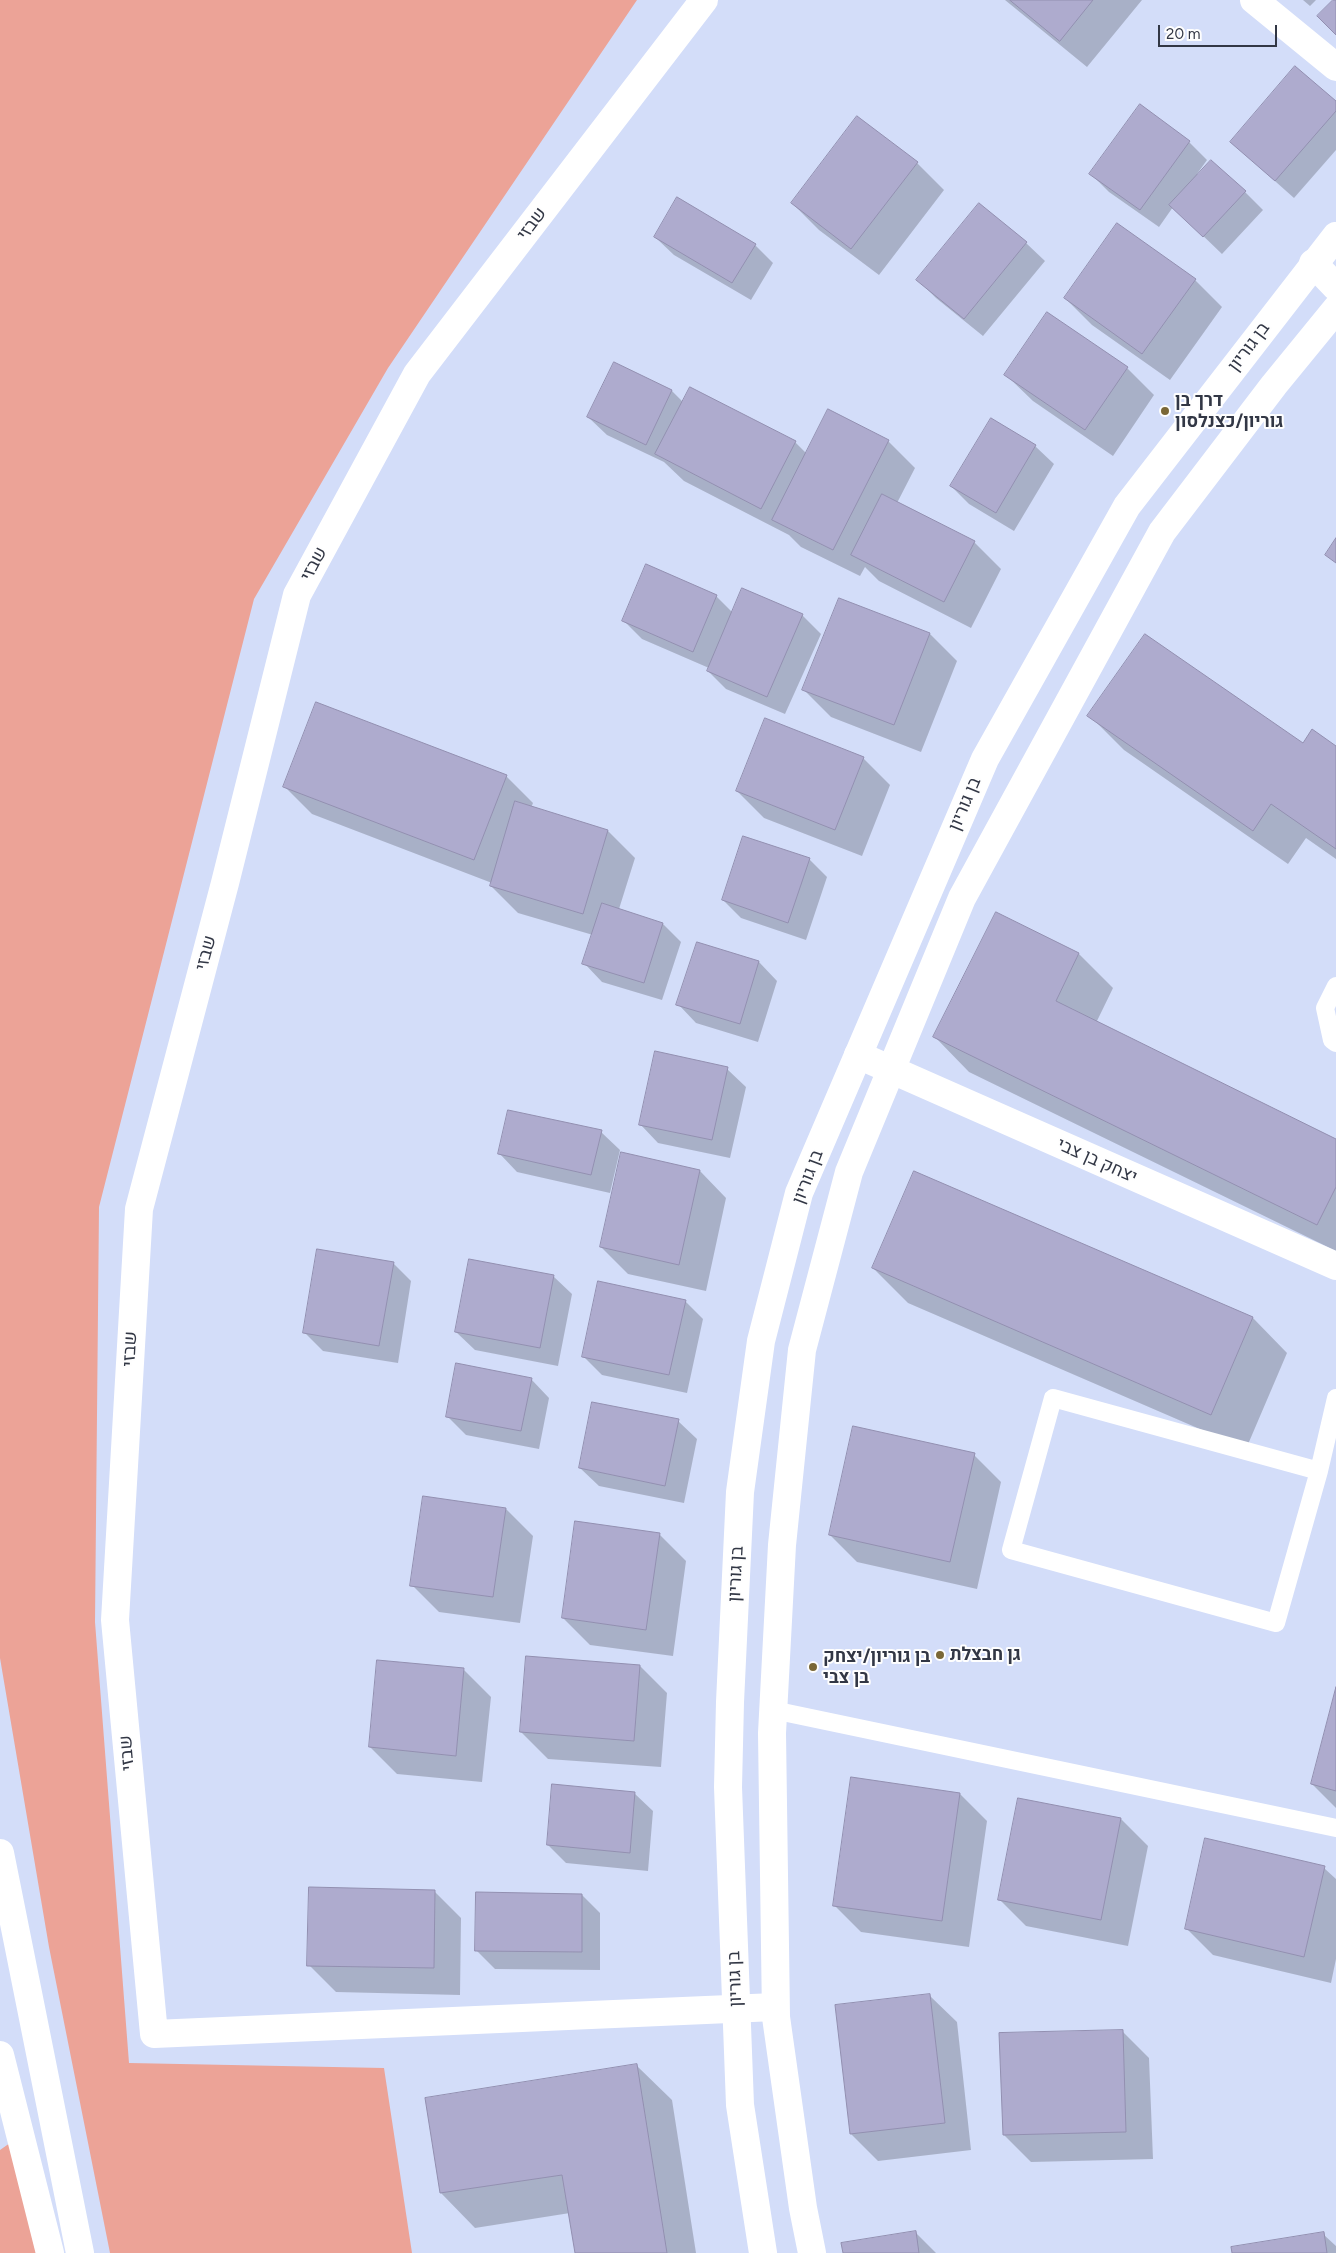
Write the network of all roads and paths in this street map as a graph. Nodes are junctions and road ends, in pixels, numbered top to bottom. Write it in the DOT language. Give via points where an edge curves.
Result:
graph roads {
  1 [pos="704,0"];
  2 [pos="1254,0"];
  3 [pos="1336,67"];
  4 [pos="1336,236"];
  5 [pos="1313,263"];
  6 [pos="1336,287"];
  7 [pos="1336,309"];
  8 [pos="1336,986"];
  9 [pos="1336,1043"];
  10 [pos="858,1055"];
  11 [pos="891,1071"];
  12 [pos="1336,1266"];
  13 [pos="1336,1398"];
  14 [pos="1318,1471"];
  15 [pos="773,1710"];
  16 [pos="1336,1828"];
  17 [pos="0,1853"];
  18 [pos="775,2007"];
  19 [pos="736,2008"];
  20 [pos="0,2055"];
  21 [pos="50,2253"];
  22 [pos="80,2253"];
  23 [pos="763,2253"];
  24 [pos="812,2253"];
  1 -- 19 [label="main road, שבזי" via="417,374 297,595 138,1209 115,1620 154,2034"];
  2 -- 3 [label="main road"];
  4 -- 5 [label="main road, בן גוריון"];
  5 -- 6 [label="main road"];
  5 -- 10 [label="main road, בן גוריון" via="1127,506 985,759"];
  7 -- 11 [label="main road, בן גוריון" via="1162,532 962,898"];
  8 -- 9 [label="lane" via="1325,1008 1332,1040"];
  10 -- 11 [label="main road, יצחק בן צבי"];
  10 -- 19 [label="main road, בן גוריון" via="799,1194 761,1341 740,1492 728,1787"];
  11 -- 12 [label="main road, יצחק בן צבי"];
  11 -- 15 [label="main road, בן גוריון" via="849,1172 802,1350 782,1545"];
  13 -- 14 [label="lane"];
  14 -- 14 [label="lane" via="1053,1398 1011,1550 1276,1623"];
  15 -- 16 [label="lane"];
  15 -- 18 [label="main road, בן גוריון"];
  17 -- 22 [label="main road"];
  18 -- 19 [label="main road"];
  18 -- 24 [label="main road, בן גוריון"];
  19 -- 23 [label="main road, בן גוריון" via="740,2105"];
  20 -- 21 [label="main road"];
}
